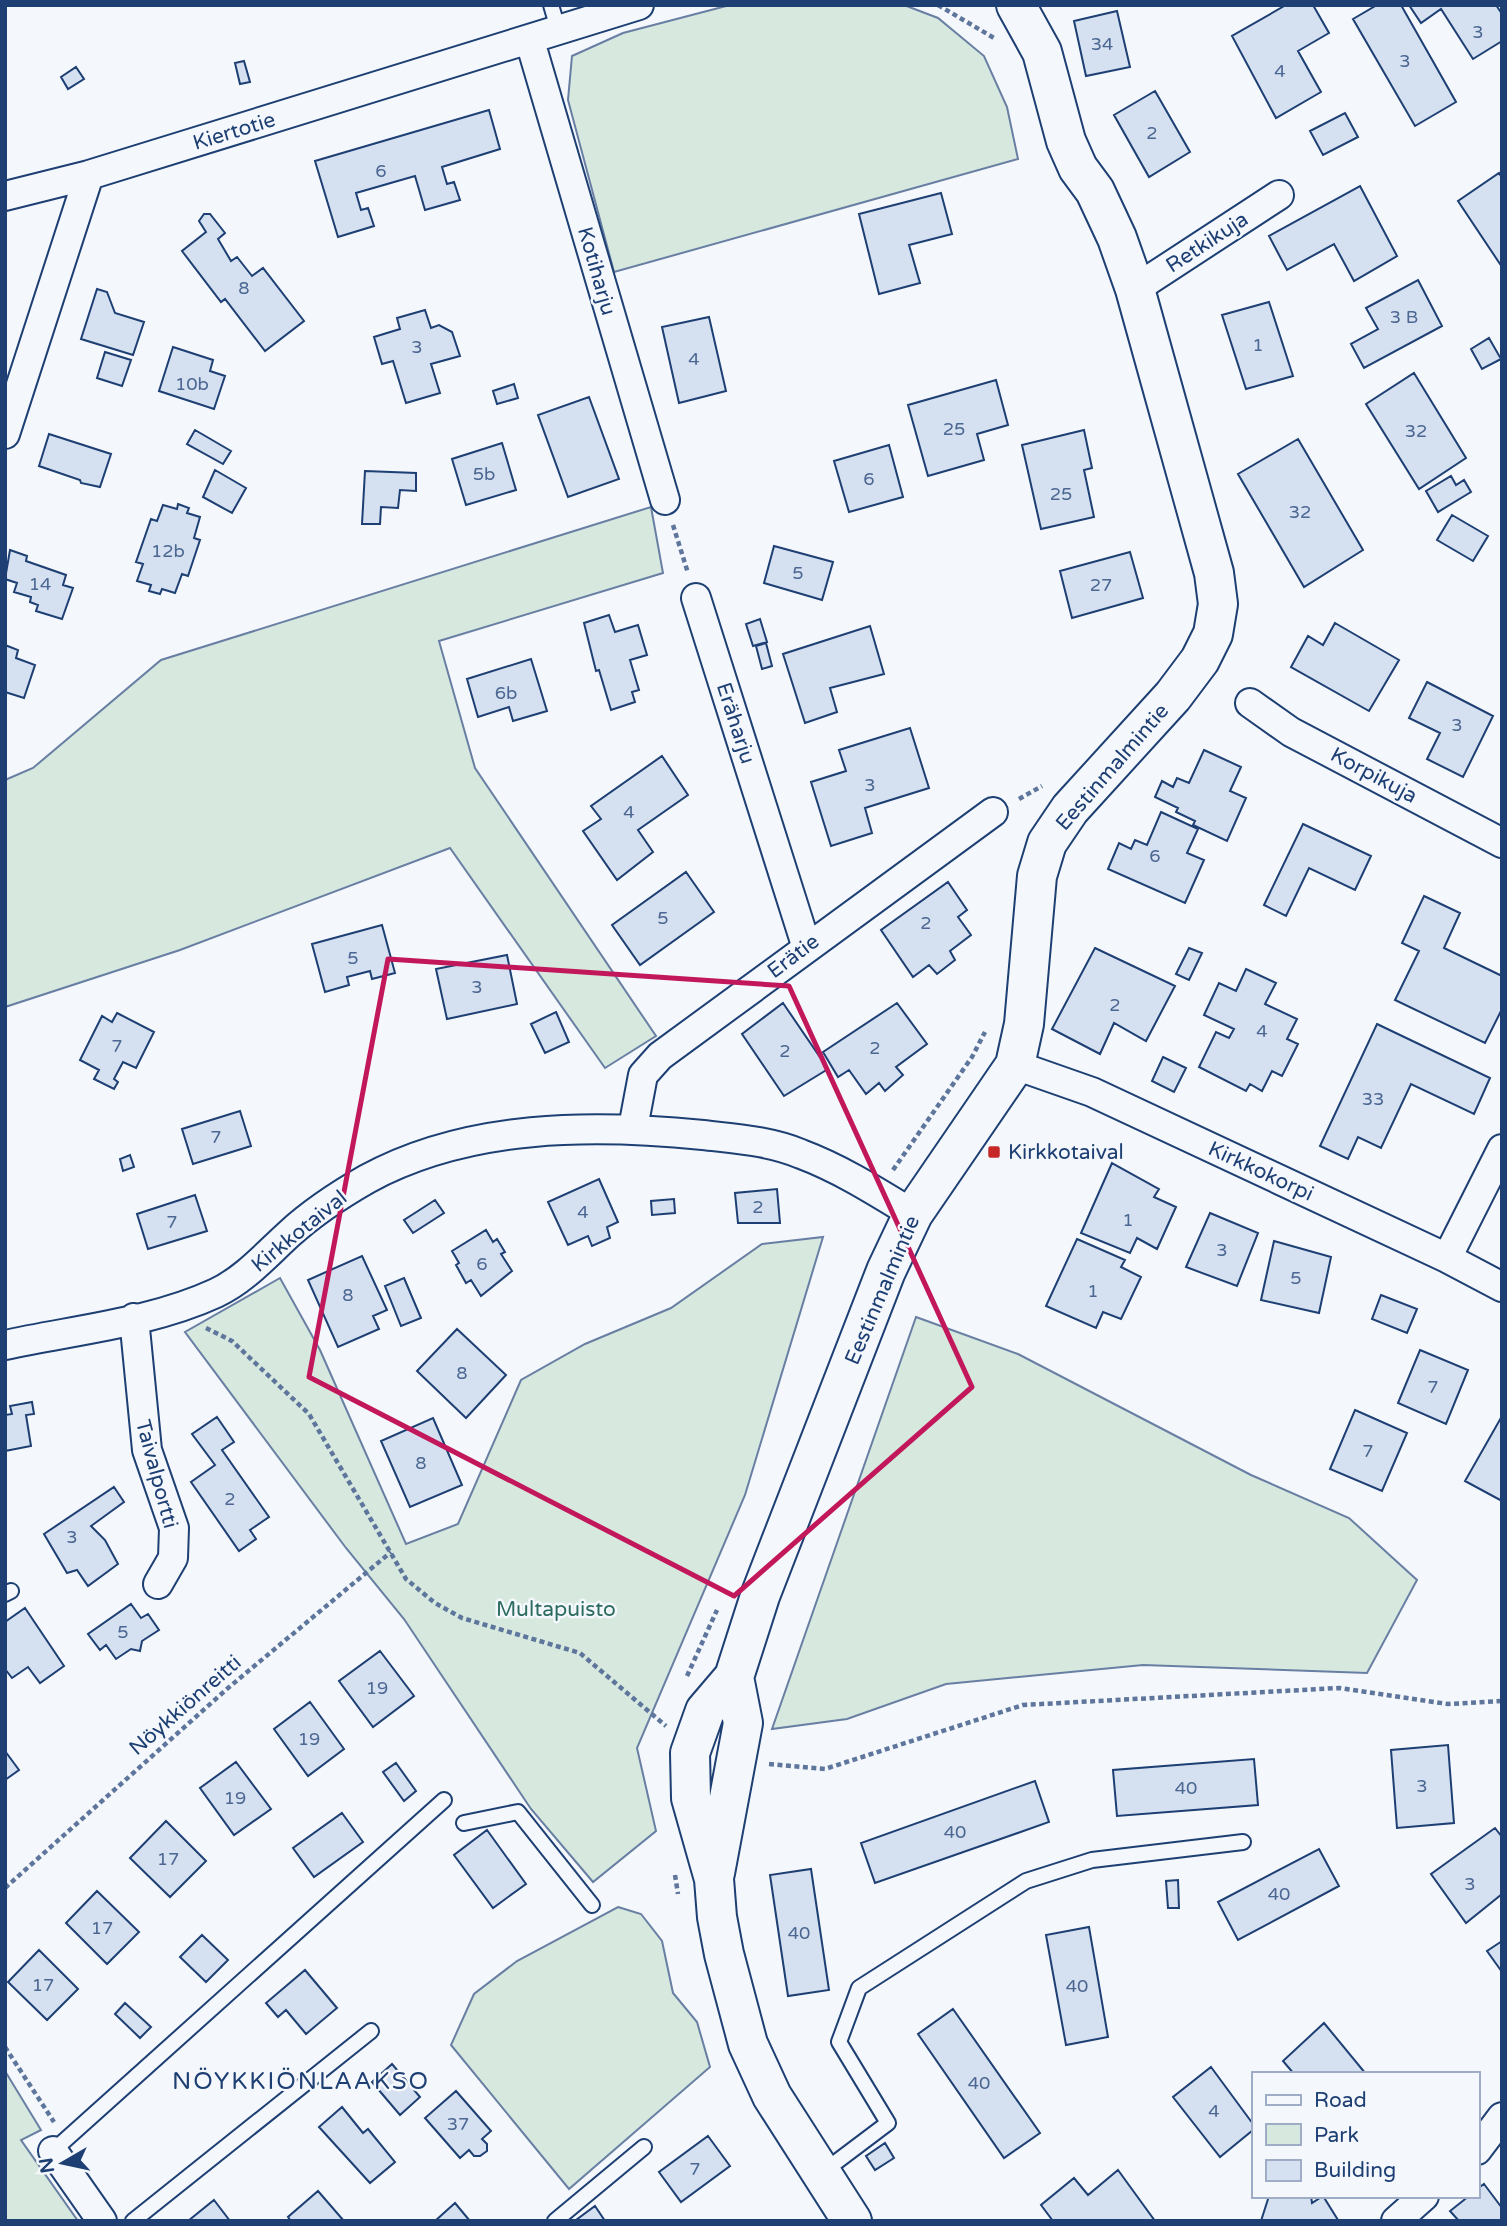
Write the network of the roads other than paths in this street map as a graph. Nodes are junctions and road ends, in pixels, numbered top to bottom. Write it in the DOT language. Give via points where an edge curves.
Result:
graph roads {
  1 [pos="639,5"];
  2 [pos="1016,5"];
  3 [pos="555,18"];
  4 [pos="530,41"];
  5 [pos="89,175"];
  6 [pos="1279,194"];
  7 [pos="5,196"];
  8 [pos="1135,289"];
  9 [pos="5,435"];
  10 [pos="664,500"];
  11 [pos="696,598"];
  12 [pos="1250,703"];
  13 [pos="993,812"];
  14 [pos="1502,843"];
  15 [pos="806,945"];
  16 [pos="1015,1065"];
  17 [pos="633,1128"];
  18 [pos="1502,1149"];
  19 [pos="913,1214"];
  20 [pos="1447,1258"];
  21 [pos="1502,1287"];
  22 [pos="134,1318"];
  23 [pos="5,1345"];
  24 [pos="158,1584"];
  25 [pos="444,1800"];
  26 [pos="464,1823"];
  27 [pos="1244,1842"];
  28 [pos="592,1905"];
  29 [pos="371,2031"];
  30 [pos="1502,2117"];
  31 [pos="644,2147"];
  32 [pos="1479,2147"];
  33 [pos="53,2151"];
  34 [pos="820,2175"];
  35 [pos="1422,2198"];
  36 [pos="102,2221"];
  37 [pos="133,2221"];
  38 [pos="555,2221"];
  39 [pos="852,2221"];
  40 [pos="1396,2221"];
  1 -- 3 [label="street, Kiertotie"];
  2 -- 8 [label="street, Eestinmalmintie" via="1042,52 1066,141 1118,238"];
  3 -- 4 [label="street, Kiertotie"];
  4 -- 5 [label="street, Kiertotie"];
  4 -- 10 [label="street, Kotiharju"];
  5 -- 7 [label="street, Kiertotie"];
  5 -- 9 [label="street"];
  6 -- 8 [label="street, Retkikuja"];
  8 -- 16 [label="street, Eestinmalmintie" via="1214,573 1218,604 1213,635 1200,660 1070,809 1047,843 1037,876 1024,1024"];
  11 -- 15 [label="street, Eräharju"];
  12 -- 14 [label="street, Korpikuja" via="1291,732"];
  13 -- 15 [label="street, Erätie"];
  15 -- 17 [label="street, Erätie" via="660,1056 643,1076"];
  16 -- 19 [label="street, Eestinmalmintie"];
  16 -- 20 [label="street, Kirkkokorpi" via="1092,1092"];
  17 -- 19 [label="street, Kirkkotaival" via="763,1142 788,1149 843,1172"];
  17 -- 22 [label="street, Kirkkotaival" via="521,1133 409,1161 334,1198 253,1269 218,1292"];
  18 -- 20 [label="street"];
  19 -- 34 [label="street, Eestinmalmintie" via="760,1596 734,1677 705,1711 690,1753 691,1798 714,1878 716,1917 748,2044 772,2096"];
  20 -- 21 [label="street, Kirkkokorpi"];
  22 -- 23 [label="street, Kirkkotaival"];
  22 -- 24 [label="street, Taivalportti" via="146,1450 174,1528 173,1558"];
  25 -- 33 [label="lane"];
  26 -- 28 [label="lane" via="518,1812"];
  27 -- 34 [label="lane" via="1092,1860 1026,1881 859,1988 839,2042 888,2123"];
  29 -- 37 [label="lane"];
  30 -- 32 [label="street"];
  31 -- 38 [label="lane"];
  33 -- 36 [label="street"];
  34 -- 39 [label="street, Eestinmalmintie"];
  35 -- 40 [label="street"];
}
